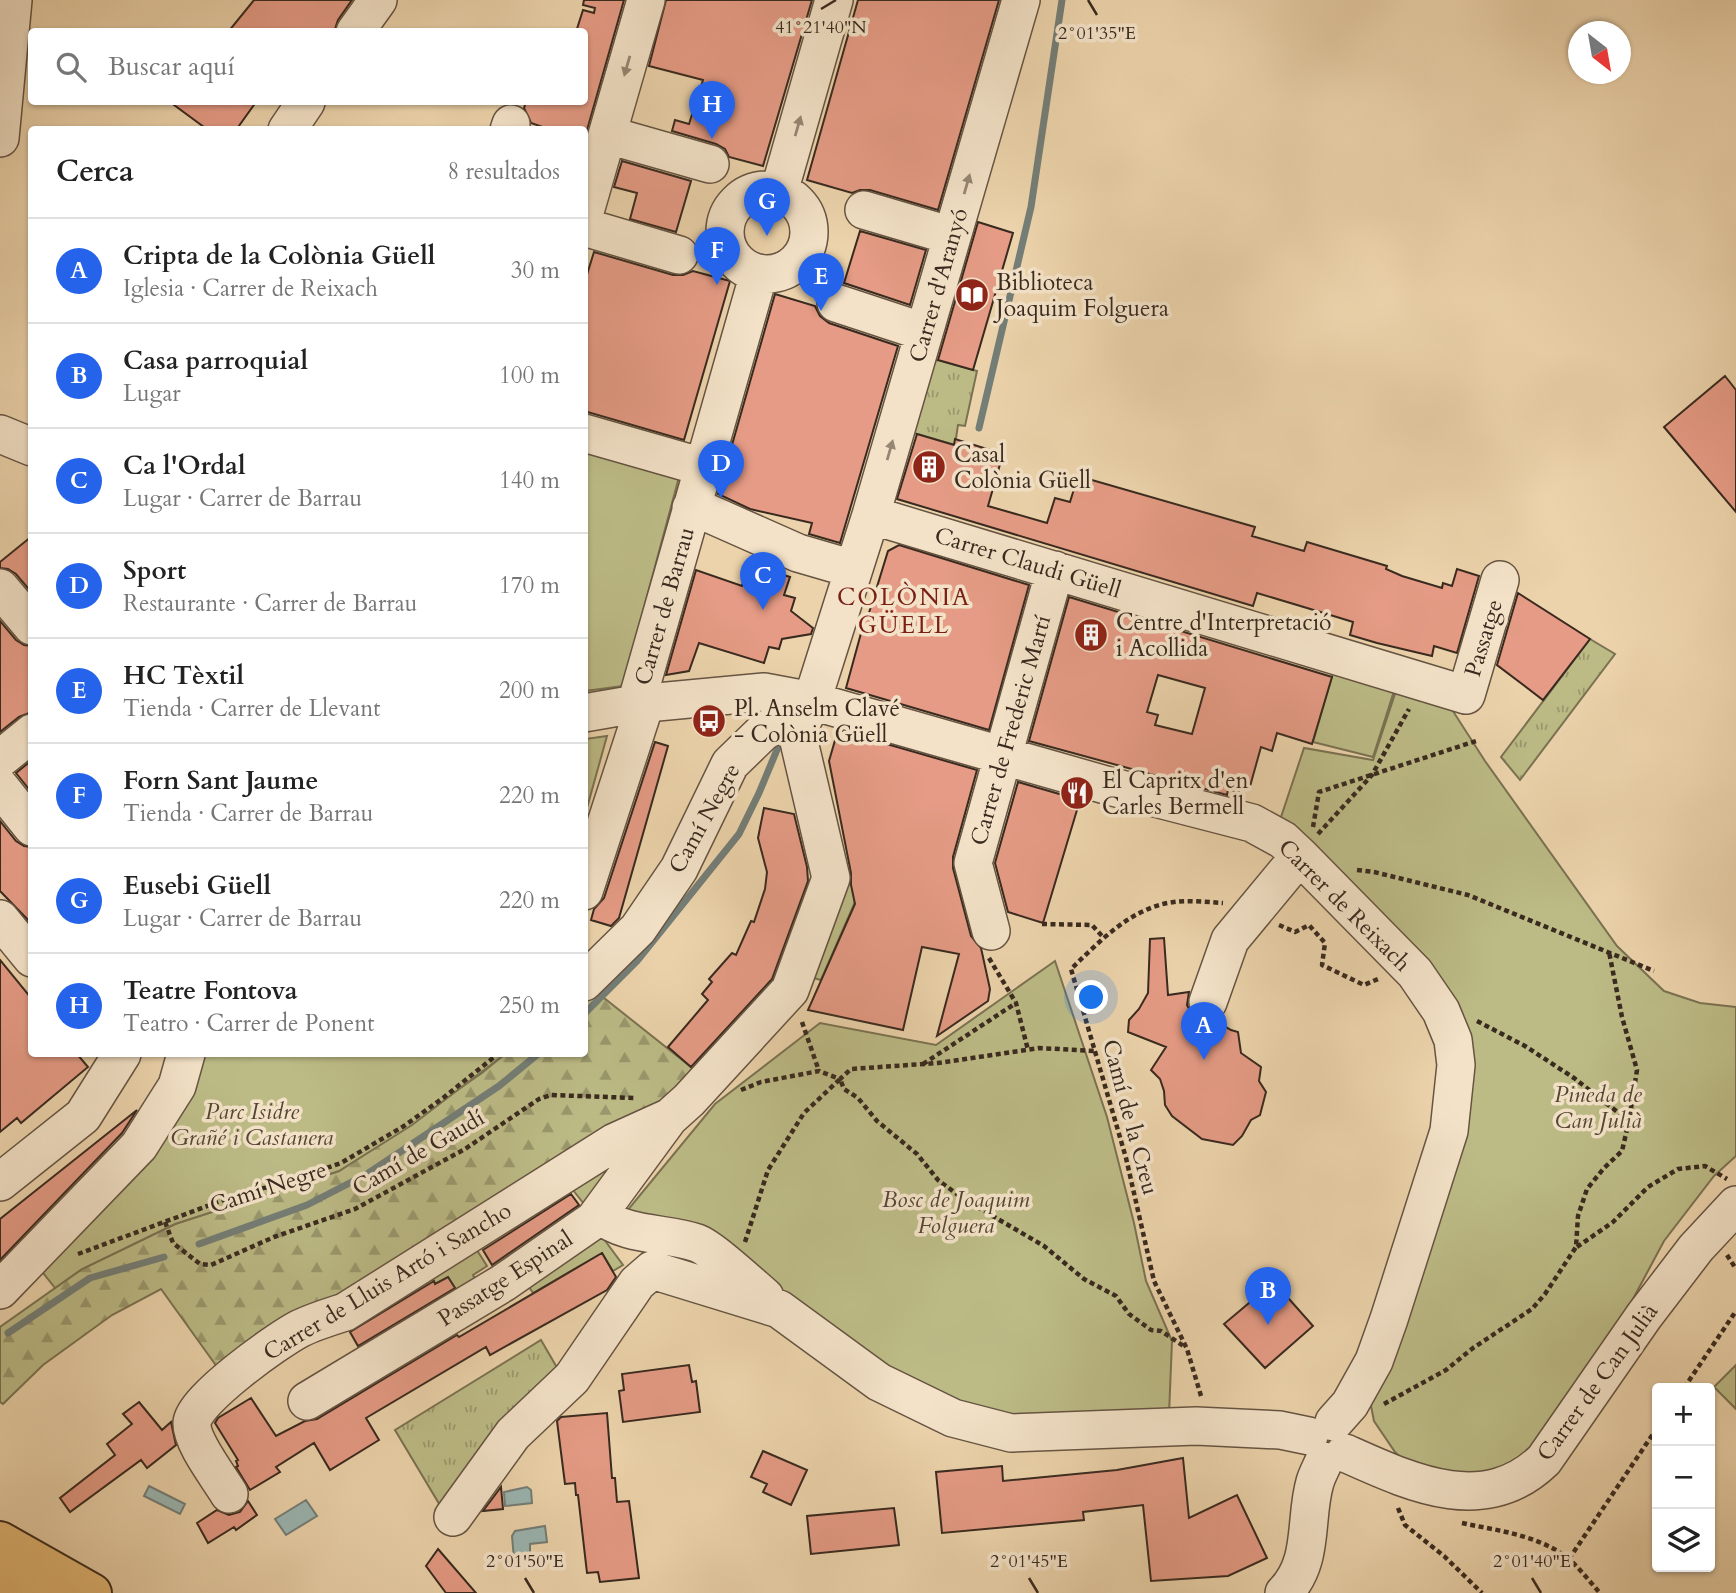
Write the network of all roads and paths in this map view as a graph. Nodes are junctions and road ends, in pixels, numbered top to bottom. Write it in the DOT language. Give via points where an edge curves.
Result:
graph roads {
  1 [pos="13,0"];
  2 [pos="378,0"];
  3 [pos="646,0"];
  4 [pos="834,0"];
  5 [pos="1021,0"];
  6 [pos="358,28"];
  7 [pos="304,105"];
  8 [pos="289,126"];
  9 [pos="608,135"];
  10 [pos="0,138"];
  11 [pos="710,164"];
  12 [pos="779,192"];
  13 [pos="588,202"];
  14 [pos="864,210"];
  15 [pos="588,228"];
  16 [pos="952,236"];
  17 [pos="679,255"];
  18 [pos="759,273"];
  19 [pos="836,303"];
  20 [pos="924,332"];
  21 [pos="0,434"];
  22 [pos="588,434"];
  23 [pos="28,445"];
  24 [pos="703,467"];
  25 [pos="691,508"];
  26 [pos="871,515"];
  27 [pos="853,569"];
  28 [pos="1055,570"];
  29 [pos="1500,580"];
  30 [pos="0,588"];
  31 [pos="28,621"];
  32 [pos="1424,682"];
  33 [pos="1466,695"];
  34 [pos="812,702"];
  35 [pos="641,704"];
  36 [pos="588,712"];
  37 [pos="28,736"];
  38 [pos="1476,741"];
  39 [pos="1002,756"];
  40 [pos="0,758"];
  41 [pos="1372,775"];
  42 [pos="0,787"];
  43 [pos="28,822"];
  44 [pos="1303,865"];
  45 [pos="588,878"];
  46 [pos="1251,914"];
  47 [pos="0,919"];
  48 [pos="1042,924"];
  49 [pos="1103,937"];
  50 [pos="987,940"];
  51 [pos="1609,952"];
  52 [pos="28,953"];
  53 [pos="1402,961"];
  54 [pos="1654,971"];
  55 [pos="588,978"];
  56 [pos="790,990"];
  57 [pos="1209,1002"];
  58 [pos="1016,1003"];
  59 [pos="1468,1016"];
  60 [pos="1028,1050"];
  61 [pos="1096,1051"];
  62 [pos="116,1057"];
  63 [pos="185,1057"];
  64 [pos="494,1057"];
  65 [pos="922,1065"];
  66 [pos="819,1071"];
  67 [pos="840,1080"];
  68 [pos="732,1094"];
  69 [pos="658,1108"];
  70 [pos="1629,1122"];
  71 [pos="4,1170"];
  72 [pos="1736,1186"];
  73 [pos="1736,1205"];
  74 [pos="600,1215"];
  75 [pos="165,1222"];
  76 [pos="1576,1247"];
  77 [pos="76,1254"];
  78 [pos="735,1273"];
  79 [pos="0,1290"];
  80 [pos="779,1309"];
  81 [pos="1736,1311"];
  82 [pos="1187,1349"];
  83 [pos="1687,1383"];
  84 [pos="307,1401"];
  85 [pos="1209,1427"];
  86 [pos="1332,1435"];
  87 [pos="1652,1435"];
  88 [pos="229,1494"];
  89 [pos="1395,1498"];
  90 [pos="453,1517"];
  91 [pos="1452,1521"];
  92 [pos="0,1541"];
  93 [pos="1569,1559"];
  94 [pos="0,1574"];
  95 [pos="36,1593"];
  96 [pos="92,1593"];
  97 [pos="1284,1593"];
  98 [pos="1482,1593"];
  99 [pos="1600,1593"];
  1 -- 10 [label="street"];
  2 -- 6 [label="street"];
  3 -- 9 [label="street, one-way"];
  12 -- 4 [label="street, one-way"];
  16 -- 5 [label="street, Carrer d'Aranyó, one-way"];
  7 -- 8 [label="street"];
  9 -- 11 [label="street"];
  9 -- 13 [label="street"];
  12 -- 18 [label="street" via="802,208 808,221 808,242 798,261 786,269"];
  12 -- 18 [label="street" via="752,193 732,210 727,222 725,236 736,260"];
  14 -- 16 [label="street"];
  15 -- 17 [label="street"];
  16 -- 20 [label="street, Carrer d'Aranyó"];
  18 -- 24 [label="street, Carrer de Barrau"];
  19 -- 20 [label="street"];
  26 -- 20 [label="street, Carrer d'Aranyó, one-way"];
  21 -- 23 [label="street"];
  22 -- 24 [label="street"];
  24 -- 25 [label="street, Carrer de Barrau"];
  25 -- 27 [label="street, Carrer de Barrau" via="798,553"];
  25 -- 35 [label="street, Carrer de Barrau"];
  26 -- 27 [label="street, Carrer d'Aranyó"];
  26 -- 28 [label="street, Carrer Claudi Güell"];
  27 -- 34 [label="street, Carrer d'Aranyó"];
  28 -- 32 [label="street, Carrer Claudi Güell"];
  28 -- 39 [label="street, Carrer de Frederic Martí"];
  29 -- 33 [label="street, Passatge"];
  30 -- 31 [label="street"];
  32 -- 33 [label="street, Carrer Claudi Güell"];
  32 -- 41 [label="path"];
  34 -- 35 [label="street, Carrer de Reixach" via="764,692"];
  34 -- 39 [label="street, Carrer de Reixach"];
  34 -- 55 [label="street, Camí Negre" via="763,732 730,764 679,869 638,929"];
  34 -- 56 [label="street, Carrer d'Aranyó" via="797,733 831,877"];
  35 -- 36 [label="street, Carrer de Reixach"];
  35 -- 45 [label="street, Carrer de Barrau"];
  37 -- 40 [label="street"];
  38 -- 41 [label="path"];
  39 -- 44 [label="street, Carrer de Reixach" via="1252,823 1283,841"];
  39 -- 50 [label="street, Carrer de Frederic Martí" via="973,863"];
  41 -- 41 [label="path" via="1354,794 1311,843 1319,792"];
  42 -- 43 [label="street"];
  44 -- 46 [label="street"];
  44 -- 51 [label="path" via="1374,872 1468,895"];
  44 -- 53 [label="street, Carrer de Reixach"];
  46 -- 49 [label="path, Camí de la Creu" via="1227,903 1173,902 1138,912"];
  46 -- 53 [label="path, Camí de la Creu" via="1295,932 1309,925 1325,943 1322,965 1364,985"];
  46 -- 57 [label="street" via="1230,940"];
  47 -- 52 [label="street"];
  48 -- 49 [label="path" via="1091,925"];
  49 -- 61 [label="path, Camí de la Creu" via="1071,969"];
  50 -- 58 [label="path"];
  51 -- 54 [label="path"];
  51 -- 70 [label="path" via="1637,1070"];
  53 -- 86 [label="street, Carrer de Reixach" via="1441,1011 1453,1041 1456,1065 1449,1132 1374,1361"];
  56 -- 66 [label="path"];
  56 -- 69 [label="street" via="689,1100"];
  58 -- 60 [label="path"];
  58 -- 65 [label="path"];
  59 -- 70 [label="path" via="1535,1052"];
  60 -- 61 [label="path"];
  60 -- 65 [label="path"];
  61 -- 82 [label="path, Camí de la Creu" via="1154,1281"];
  62 -- 71 [label="street" via="83,1116"];
  63 -- 79 [label="street" via="177,1086 139,1146"];
  64 -- 75 [label="path, Camí Negre" via="404,1126 341,1163"];
  65 -- 67 [label="path" via="852,1069"];
  66 -- 67 [label="path"];
  66 -- 68 [label="path" via="761,1082"];
  67 -- 78 [label="path" via="804,1113 768,1170"];
  67 -- 82 [label="path" via="877,1121 918,1154 938,1180 1044,1246 1084,1279 1116,1296 1129,1314 1151,1330 1161,1331"];
  69 -- 74 [label="street, Passatge Espinal"];
  69 -- 75 [label="path, Camí de Gaudí" via="551,1096 539,1099 465,1149 355,1209 211,1265 200,1264 173,1243"];
  69 -- 88 [label="street, Carrer de Lluis Artó i Sancho" via="615,1142 345,1312 301,1328 272,1345 212,1394 191,1424 194,1437"];
  70 -- 76 [label="path" via="1622,1151 1587,1189 1578,1216"];
  72 -- 76 [label="path" via="1705,1166 1678,1169 1648,1187 1614,1222"];
  73 -- 86 [label="street, Carrer de Can Julià" via="1644,1315 1544,1460 1522,1478 1495,1489 1420,1484 1399,1478"];
  74 -- 78 [label="street, Carrer de Can Julià" via="630,1230 700,1244"];
  74 -- 84 [label="street, Passatge Espinal" via="503,1283"];
  75 -- 77 [label="path, Camí Negre"];
  76 -- 86 [label="path" via="1532,1309 1446,1370"];
  78 -- 80 [label="street, Carrer de Can Julià"];
  80 -- 85 [label="street, Carrer de Can Julià" via="878,1382 953,1418 1011,1433"];
  80 -- 90 [label="street" via="652,1270 637,1283 572,1378 513,1434"];
  81 -- 83 [label="path"];
  82 -- 85 [label="path, Camí de la Creu"];
  85 -- 86 [label="street, Carrer de Can Julià"];
  86 -- 97 [label="street, Carrer de Reixach" via="1315,1481 1304,1555"];
  87 -- 93 [label="path"];
  89 -- 98 [label="path" via="1405,1525"];
  91 -- 93 [label="path" via="1516,1532"];
  92 -- 96 [label="main road"];
  93 -- 99 [label="path"];
  94 -- 95 [label="main road"];
}
